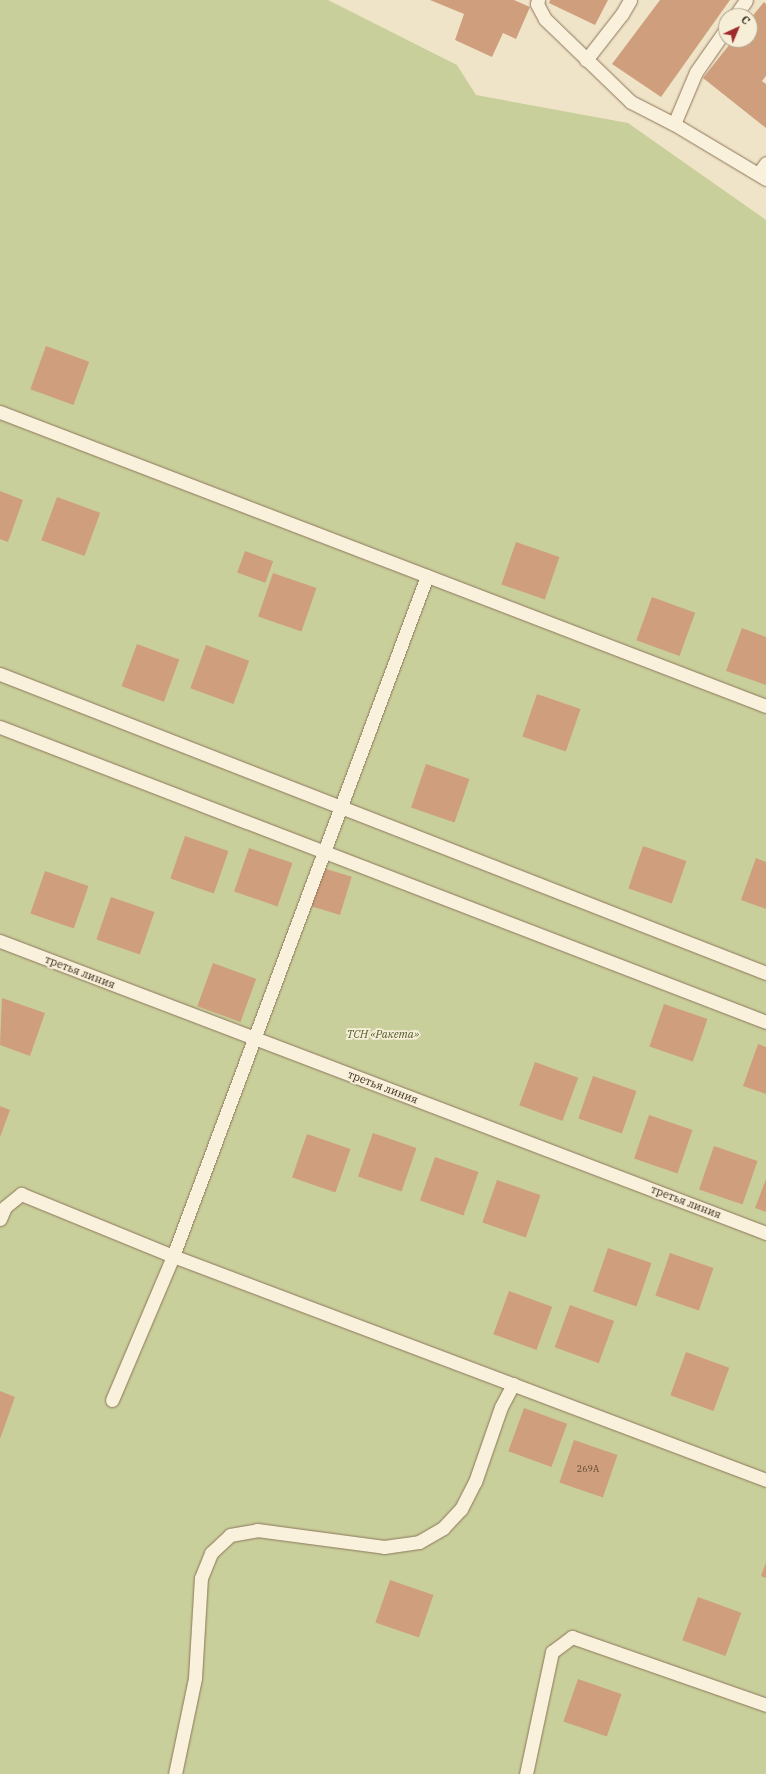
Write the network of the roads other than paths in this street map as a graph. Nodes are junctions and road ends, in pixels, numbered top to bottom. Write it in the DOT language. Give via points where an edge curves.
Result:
graph roads {
  1 [pos="630,0"];
  2 [pos="535,1"];
  3 [pos="718,40"];
  4 [pos="586,60"];
  5 [pos="674,124"];
  6 [pos="764,172"];
  7 [pos="0,412"];
  8 [pos="427,576"];
  9 [pos="0,674"];
  10 [pos="766,706"];
  11 [pos="0,727"];
  12 [pos="342,807"];
  13 [pos="325,854"];
  14 [pos="0,941"];
  15 [pos="766,973"];
  16 [pos="766,1022"];
  17 [pos="255,1038"];
  18 [pos="0,1219"];
  19 [pos="766,1233"];
  20 [pos="173,1256"];
  21 [pos="513,1384"];
  22 [pos="112,1400"];
  23 [pos="766,1480"];
  24 [pos="766,1706"];
  25 [pos="175,1774"];
  26 [pos="526,1774"];
  1 -- 4 [label="lane"];
  2 -- 4 [label="lane" via="546,19"];
  3 -- 5 [label="lane" via="696,72"];
  4 -- 5 [label="lane" via="630,102"];
  5 -- 6 [label="lane"];
  7 -- 8 [label="lane"];
  8 -- 10 [label="lane"];
  8 -- 12 [label="lane"];
  9 -- 12 [label="lane"];
  11 -- 13 [label="lane"];
  12 -- 13 [label="lane"];
  12 -- 15 [label="lane"];
  13 -- 16 [label="lane"];
  13 -- 17 [label="lane"];
  14 -- 17 [label="lane, третья линия"];
  17 -- 19 [label="lane, третья линия"];
  17 -- 20 [label="lane"];
  18 -- 20 [label="lane" via="5,1207 22,1194"];
  20 -- 21 [label="lane"];
  20 -- 22 [label="lane"];
  21 -- 23 [label="lane"];
  21 -- 25 [label="lane" via="501,1407 475,1482 461,1509 443,1528 419,1542 384,1547 257,1530 230,1536 211,1553 201,1578 195,1678"];
  24 -- 26 [label="lane" via="572,1637 552,1652"];
}
